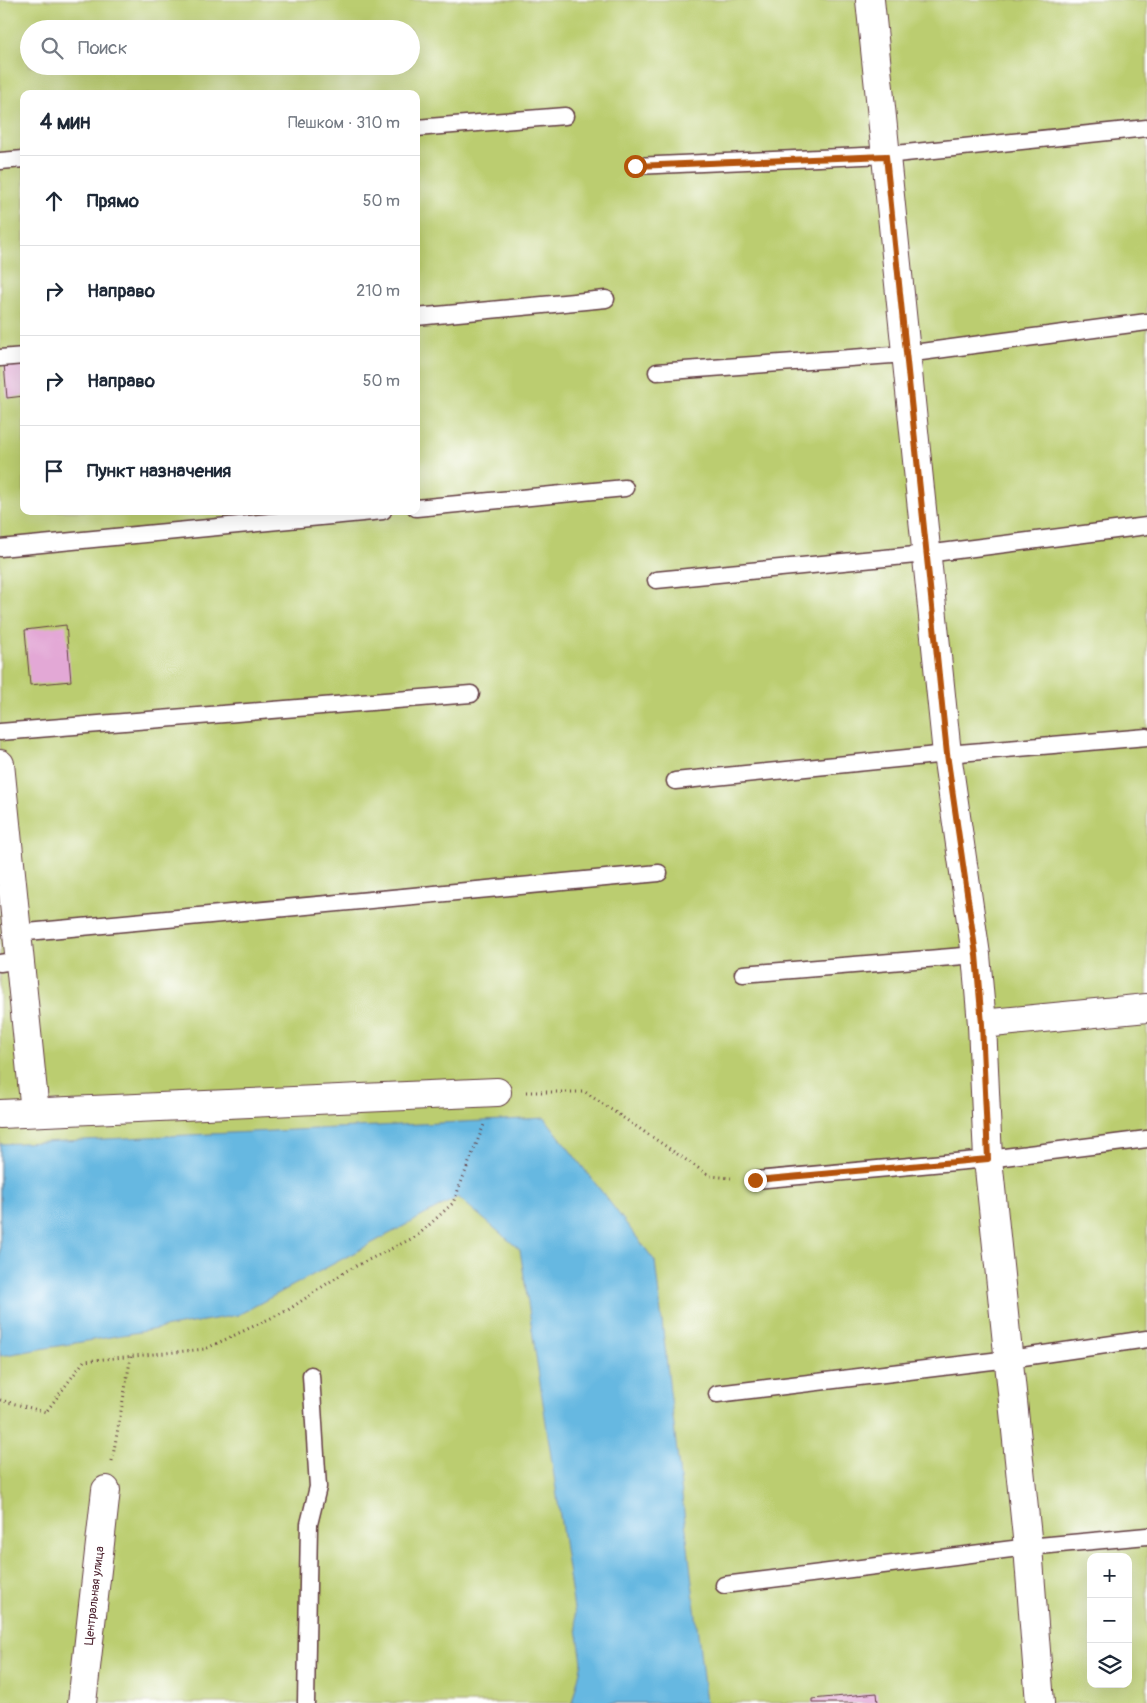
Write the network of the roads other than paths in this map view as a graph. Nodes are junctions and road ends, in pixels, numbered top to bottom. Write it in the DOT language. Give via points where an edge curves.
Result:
graph roads {
  1 [pos="870,0"];
  2 [pos="565,116"];
  3 [pos="420,128"];
  4 [pos="1147,128"];
  5 [pos="886,156"];
  6 [pos="20,159"];
  7 [pos="0,161"];
  8 [pos="635,166"];
  9 [pos="606,299"];
  10 [pos="420,318"];
  11 [pos="1147,322"];
  12 [pos="906,354"];
  13 [pos="20,356"];
  14 [pos="0,358"];
  15 [pos="657,372"];
  16 [pos="625,488"];
  17 [pos="420,508"];
  18 [pos="342,515"];
  19 [pos="1147,526"];
  20 [pos="0,548"];
  21 [pos="926,554"];
  22 [pos="656,580"];
  23 [pos="471,694"];
  24 [pos="0,732"];
  25 [pos="1147,737"];
  26 [pos="947,754"];
  27 [pos="1,777"];
  28 [pos="675,781"];
  29 [pos="659,873"];
  30 [pos="17,933"];
  31 [pos="976,955"];
  32 [pos="10,961"];
  33 [pos="743,974"];
  34 [pos="1147,1008"];
  35 [pos="982,1024"];
  36 [pos="497,1092"];
  37 [pos="36,1112"];
  38 [pos="0,1114"];
  39 [pos="1147,1139"];
  40 [pos="988,1159"];
  41 [pos="755,1180"];
  42 [pos="1147,1339"];
  43 [pos="1009,1359"];
  44 [pos="311,1375"];
  45 [pos="717,1394"];
  46 [pos="106,1490"];
  47 [pos="1147,1536"];
  48 [pos="1028,1547"];
  49 [pos="724,1586"];
  50 [pos="82,1703"];
  51 [pos="306,1703"];
  52 [pos="1040,1703"];
  1 -- 5 [label="street"];
  2 -- 3 [label="lane"];
  4 -- 5 [label="lane"];
  5 -- 8 [label="lane"];
  5 -- 12 [label="street"];
  6 -- 7 [label="lane"];
  9 -- 10 [label="lane"];
  11 -- 12 [label="lane"];
  12 -- 15 [label="lane"];
  12 -- 21 [label="street"];
  13 -- 14 [label="lane"];
  16 -- 17 [label="lane"];
  18 -- 20 [label="lane"];
  19 -- 21 [label="lane"];
  21 -- 22 [label="lane"];
  21 -- 26 [label="street"];
  23 -- 24 [label="lane"];
  25 -- 26 [label="lane"];
  26 -- 28 [label="lane"];
  26 -- 31 [label="street"];
  27 -- 30 [label="street"];
  29 -- 30 [label="lane"];
  30 -- 32 [label="street"];
  31 -- 33 [label="lane"];
  31 -- 35 [label="street"];
  32 -- 37 [label="street"];
  34 -- 35 [label="street"];
  35 -- 40 [label="street"];
  36 -- 37 [label="street"];
  37 -- 38 [label="street"];
  39 -- 40 [label="lane"];
  40 -- 41 [label="lane"];
  40 -- 43 [label="street"];
  42 -- 43 [label="lane"];
  43 -- 45 [label="lane"];
  43 -- 48 [label="street"];
  44 -- 51 [label="lane" via="318,1487 309,1524"];
  46 -- 50 [label="street, Центральная улица"];
  47 -- 48 [label="lane"];
  48 -- 49 [label="lane"];
  48 -- 52 [label="street"];
}
